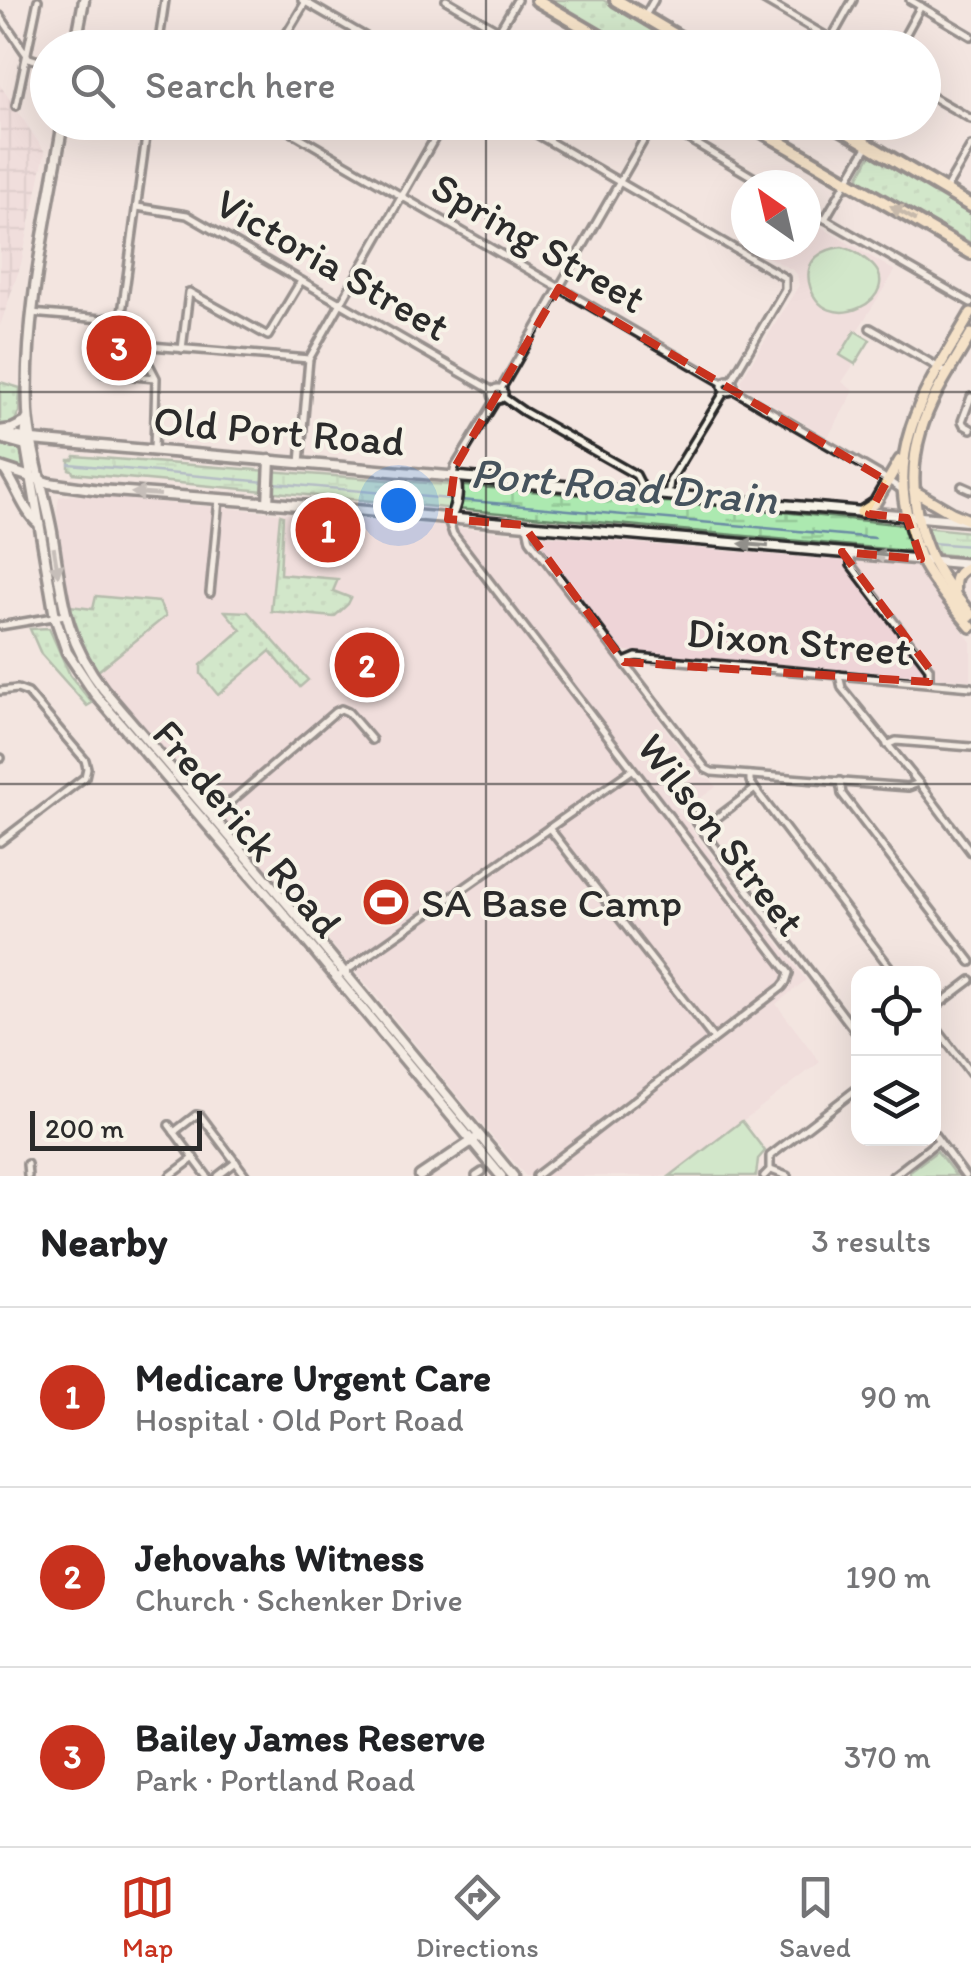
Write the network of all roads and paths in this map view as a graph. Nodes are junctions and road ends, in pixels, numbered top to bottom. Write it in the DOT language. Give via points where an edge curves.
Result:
graph roads {
  1 [pos="38,0"];
  2 [pos="84,0"];
  3 [pos="165,0"];
  4 [pos="446,0"];
  5 [pos="517,0"];
  6 [pos="537,0"];
  7 [pos="616,0"];
  8 [pos="654,0"];
  9 [pos="764,0"];
  10 [pos="852,0"];
  11 [pos="910,0"];
  12 [pos="305,1"];
  13 [pos="921,6"];
  14 [pos="0,16"];
  15 [pos="644,17"];
  16 [pos="31,30"];
  17 [pos="79,30"];
  18 [pos="161,30"];
  19 [pos="288,30"];
  20 [pos="354,30"];
  21 [pos="497,30"];
  22 [pos="500,30"];
  23 [pos="588,30"];
  24 [pos="666,30"];
  25 [pos="817,30"];
  26 [pos="835,30"];
  27 [pos="908,30"];
  28 [pos="30,36"];
  29 [pos="971,36"];
  30 [pos="26,54"];
  31 [pos="30,58"];
  32 [pos="941,102"];
  33 [pos="16,106"];
  34 [pos="971,119"];
  35 [pos="59,140"];
  36 [pos="146,140"];
  37 [pos="304,140"];
  38 [pos="434,140"];
  39 [pos="547,140"];
  40 [pos="645,140"];
  41 [pos="685,140"];
  42 [pos="775,140"];
  43 [pos="861,140"];
  44 [pos="868,144"];
  45 [pos="971,146"];
  46 [pos="739,170"];
  47 [pos="847,180"];
  48 [pos="620,183"];
  49 [pos="944,192"];
  50 [pos="401,197"];
  51 [pos="971,206"];
  52 [pos="137,207"];
  53 [pos="821,217"];
  54 [pos="825,219"];
  55 [pos="971,253"];
  56 [pos="302,280"];
  57 [pos="559,288"];
  58 [pos="340,303"];
  59 [pos="971,304"];
  60 [pos="971,312"];
  61 [pos="31,313"];
  62 [pos="118,316"];
  63 [pos="102,319"];
  64 [pos="870,328"];
  65 [pos="971,334"];
  66 [pos="141,349"];
  67 [pos="182,349"];
  68 [pos="309,359"];
  69 [pos="944,371"];
  70 [pos="156,378"];
  71 [pos="732,380"];
  72 [pos="723,383"];
  73 [pos="734,390"];
  74 [pos="725,391"];
  75 [pos="500,396"];
  76 [pos="971,398"];
  77 [pos="27,419"];
  78 [pos="971,429"];
  79 [pos="0,434"];
  80 [pos="30,443"];
  81 [pos="154,450"];
  82 [pos="903,459"];
  83 [pos="270,460"];
  84 [pos="300,462"];
  85 [pos="2,468"];
  86 [pos="37,480"];
  87 [pos="455,480"];
  88 [pos="888,482"];
  89 [pos="962,486"];
  90 [pos="74,487"];
  91 [pos="971,490"];
  92 [pos="902,491"];
  93 [pos="914,492"];
  94 [pos="640,493"];
  95 [pos="668,496"];
  96 [pos="218,499"];
  97 [pos="268,503"];
  98 [pos="48,509"];
  99 [pos="861,512"];
  100 [pos="913,518"];
  101 [pos="448,520"];
  102 [pos="971,521"];
  103 [pos="39,524"];
  104 [pos="527,526"];
  105 [pos="851,553"];
  106 [pos="920,559"];
  107 [pos="933,560"];
  108 [pos="971,565"];
  109 [pos="210,594"];
  110 [pos="955,594"];
  111 [pos="65,615"];
  112 [pos="971,616"];
  113 [pos="54,617"];
  114 [pos="0,626"];
  115 [pos="971,627"];
  116 [pos="624,662"];
  117 [pos="839,675"];
  118 [pos="929,682"];
  119 [pos="971,687"];
  120 [pos="0,692"];
  121 [pos="372,740"];
  122 [pos="887,745"];
  123 [pos="971,747"];
  124 [pos="634,769"];
  125 [pos="750,775"];
  126 [pos="840,781"];
  127 [pos="919,783"];
  128 [pos="755,789"];
  129 [pos="688,811"];
  130 [pos="209,821"];
  131 [pos="549,828"];
  132 [pos="702,829"];
  133 [pos="0,842"];
  134 [pos="971,852"];
  135 [pos="971,962"];
  136 [pos="888,966"];
  137 [pos="340,975"];
  138 [pos="971,980"];
  139 [pos="941,1003"];
  140 [pos="851,1026"];
  141 [pos="941,1034"];
  142 [pos="714,1038"];
  143 [pos="971,1074"];
  144 [pos="851,1093"];
  145 [pos="476,1139"];
  146 [pos="941,1145"];
  147 [pos="927,1146"];
  148 [pos="194,1158"];
  149 [pos="236,1162"];
  150 [pos="28,1164"];
  151 [pos="770,1170"];
  152 [pos="426,1175"];
  153 [pos="896,1175"];
  154 [pos="28,1176"];
  155 [pos="170,1176"];
  156 [pos="207,1176"];
  157 [pos="218,1176"];
  158 [pos="246,1176"];
  159 [pos="501,1176"];
  160 [pos="513,1176"];
  161 [pos="536,1176"];
  162 [pos="764,1176"];
  163 [pos="787,1176"];
  164 [pos="965,1176"];
  1 -- 16 [label="street"];
  2 -- 17 [label="main road"];
  3 -- 18 [label="street"];
  4 -- 21 [label="street"];
  5 -- 22 [label="street"];
  6 -- 23 [label="highway"];
  7 -- 15 [label="highway"];
  8 -- 15 [label="street"];
  9 -- 25 [label="street"];
  10 -- 26 [label="street"];
  11 -- 13 [label="street"];
  12 -- 19 [label="street"];
  12 -- 20 [label="street"];
  13 -- 27 [label="street"];
  13 -- 29 [label="street"];
  14 -- 30 [label="street"];
  15 -- 24 [label="highway"];
  28 -- 30 [label="street"];
  30 -- 31 [label="street"];
  30 -- 33 [label="street"];
  32 -- 34 [label="street"];
  35 -- 61 [label="main road"];
  36 -- 52 [label="street"];
  37 -- 50 [label="street, Spring Street"];
  38 -- 50 [label="street"];
  39 -- 48 [label="street"];
  40 -- 48 [label="street"];
  41 -- 46 [label="street"];
  42 -- 47 [label="highway"];
  43 -- 44 [label="highway"];
  44 -- 47 [label="street"];
  44 -- 49 [label="highway"];
  45 -- 49 [label="street"];
  47 -- 54 [label="street"];
  55 -- 47 [label="highway, one-way"];
  48 -- 57 [label="street"];
  48 -- 71 [label="street" via="786,281"];
  49 -- 51 [label="highway"];
  50 -- 57 [label="street, Spring Street"];
  50 -- 58 [label="street"];
  52 -- 56 [label="street, Victoria Street" via="187,215"];
  52 -- 62 [label="street"];
  53 -- 54 [label="street"];
  54 -- 59 [label="street"];
  56 -- 58 [label="street, Victoria Street"];
  56 -- 67 [label="street" via="268,336 189,292"];
  57 -- 72 [label="street, Spring Street"];
  57 -- 75 [label="street"];
  58 -- 68 [label="street"];
  58 -- 75 [label="street, Victoria Street"];
  60 -- 69 [label="main road"];
  61 -- 63 [label="street"];
  61 -- 77 [label="main road"];
  62 -- 63 [label="street"];
  62 -- 66 [label="street"];
  63 -- 70 [label="street" via="103,373"];
  64 -- 69 [label="street"];
  65 -- 69 [label="main road"];
  66 -- 67 [label="street"];
  66 -- 70 [label="street"];
  67 -- 68 [label="street"];
  68 -- 84 [label="street"];
  69 -- 82 [label="main road" via="916,410"];
  69 -- 93 [label="main road" via="921,429"];
  70 -- 81 [label="street"];
  71 -- 72 [label="street"];
  71 -- 73 [label="street"];
  72 -- 74 [label="street"];
  73 -- 74 [label="street"];
  73 -- 88 [label="street"];
  74 -- 95 [label="street" via="670,481"];
  75 -- 87 [label="street" via="455,467"];
  75 -- 94 [label="street" via="636,475"];
  76 -- 78 [label="street" via="962,421"];
  77 -- 79 [label="main road"];
  77 -- 80 [label="main road"];
  79 -- 80 [label="main road, Old Port Road"];
  80 -- 81 [label="main road, Old Port Road"];
  80 -- 86 [label="main road"];
  81 -- 83 [label="main road, Old Port Road"];
  82 -- 88 [label="main road"];
  82 -- 92 [label="main road"];
  83 -- 84 [label="main road, Old Port Road"];
  83 -- 97 [label="main road"];
  84 -- 87 [label="main road, Old Port Road"];
  85 -- 86 [label="main road, Old Port Road"];
  85 -- 103 [label="main road"];
  86 -- 90 [label="main road, Old Port Road"];
  86 -- 98 [label="main road, Frederick Road"];
  86 -- 103 [label="main road, Frederick Road"];
  87 -- 94 [label="main road, Old Port Road"];
  87 -- 101 [label="main road"];
  88 -- 92 [label="street"];
  88 -- 99 [label="main road"];
  89 -- 91 [label="street"];
  96 -- 90 [label="main road, Old Port Road, one-way"];
  90 -- 98 [label="main road" via="59,490"];
  92 -- 100 [label="main road"];
  93 -- 100 [label="main road"];
  93 -- 102 [label="main road"];
  94 -- 95 [label="main road, Old Port Road"];
  95 -- 99 [label="main road, Old Port Road"];
  96 -- 97 [label="main road, Old Port Road"];
  96 -- 109 [label="street"];
  97 -- 101 [label="main road, Old Port Road"];
  98 -- 111 [label="main road, Frederick Road, one-way"];
  99 -- 100 [label="main road, Old Port Road"];
  100 -- 102 [label="main road, Old Port Road"];
  100 -- 106 [label="main road"];
  100 -- 107 [label="main road"];
  101 -- 104 [label="main road, Old Port Road"];
  101 -- 124 [label="street, Wilson Street"];
  103 -- 113 [label="main road, Frederick Road"];
  105 -- 104 [label="main road, Old Port Road, one-way"];
  104 -- 116 [label="street" via="530,540"];
  106 -- 105 [label="main road, Old Port Road, one-way"];
  105 -- 118 [label="street" via="850,564 928,668"];
  106 -- 107 [label="main road, Old Port Road"];
  106 -- 115 [label="main road"];
  107 -- 108 [label="main road, Old Port Road"];
  107 -- 110 [label="main road"];
  108 -- 110 [label="main road" via="955,577"];
  110 -- 112 [label="main road"];
  111 -- 113 [label="street"];
  111 -- 130 [label="main road, Frederick Road" via="91,674"];
  113 -- 114 [label="street"];
  113 -- 130 [label="main road, Frederick Road" via="89,686"];
  116 -- 117 [label="street, Dixon Street" via="636,657"];
  116 -- 125 [label="street" via="706,770"];
  117 -- 118 [label="street, Dixon Street"];
  117 -- 122 [label="street"];
  118 -- 119 [label="street, Dixon Street"];
  120 -- 133 [label="street" via="28,693 88,768"];
  121 -- 130 [label="street" via="341,709"];
  122 -- 123 [label="street" via="896,740"];
  122 -- 127 [label="street"];
  124 -- 131 [label="street"];
  124 -- 142 [label="street, Wilson Street" via="789,973 782,987"];
  125 -- 126 [label="street"];
  125 -- 128 [label="street"];
  126 -- 127 [label="street"];
  126 -- 135 [label="street" via="842,794"];
  127 -- 134 [label="street"];
  128 -- 132 [label="street"];
  128 -- 136 [label="street"];
  129 -- 132 [label="street"];
  130 -- 137 [label="main road, Frederick Road"];
  131 -- 137 [label="street"];
  131 -- 142 [label="street"];
  132 -- 140 [label="street"];
  137 -- 145 [label="main road, Frederick Road"];
  138 -- 139 [label="street"];
  141 -- 143 [label="street"];
  142 -- 161 [label="street, Wilson Street"];
  144 -- 151 [label="street" via="770,1156"];
  145 -- 152 [label="main road"];
  145 -- 159 [label="main road, Frederick Road"];
  145 -- 160 [label="main road, Frederick Road"];
  146 -- 164 [label="street"];
  147 -- 153 [label="street"];
  148 -- 149 [label="street" via="171,1128 200,1116"];
  148 -- 155 [label="street"];
  148 -- 156 [label="street"];
  149 -- 157 [label="street"];
  149 -- 158 [label="street"];
  150 -- 154 [label="street"];
  151 -- 162 [label="street"];
  151 -- 163 [label="street"];
}
